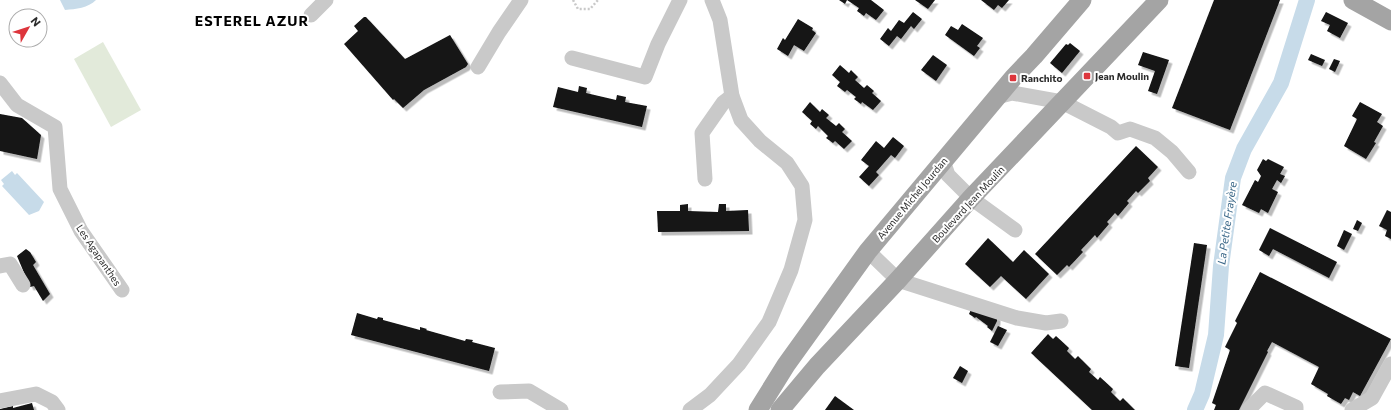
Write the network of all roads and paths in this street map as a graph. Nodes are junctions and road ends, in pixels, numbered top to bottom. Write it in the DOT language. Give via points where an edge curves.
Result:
graph roads {
  1 [pos="326,0"];
  2 [pos="521,0"];
  3 [pos="573,0"];
  4 [pos="598,0"];
  5 [pos="680,0"];
  6 [pos="712,0"];
  7 [pos="1082,0"];
  8 [pos="1159,0"];
  9 [pos="1353,0"];
  10 [pos="1378,0"];
  11 [pos="1391,7"];
  12 [pos="311,15"];
  13 [pos="1391,21"];
  14 [pos="572,58"];
  15 [pos="478,67"];
  16 [pos="0,83"];
  17 [pos="732,96"];
  18 [pos="997,97"];
  19 [pos="1062,102"];
  20 [pos="943,161"];
  21 [pos="1189,172"];
  22 [pos="705,179"];
  23 [pos="971,198"];
  24 [pos="1015,230"];
  25 [pos="868,251"];
  26 [pos="0,266"];
  27 [pos="898,280"];
  28 [pos="23,285"];
  29 [pos="122,290"];
  30 [pos="1061,321"];
  31 [pos="1391,364"];
  32 [pos="500,392"];
  33 [pos="0,402"];
  34 [pos="58,410"];
  35 [pos="561,410"];
  36 [pos="690,410"];
  37 [pos="758,410"];
  38 [pos="780,410"];
  39 [pos="1248,410"];
  40 [pos="1296,410"];
  41 [pos="1352,410"];
  1 -- 12 [label="street"];
  2 -- 15 [label="street"];
  3 -- 4 [label="path" via="578,9 590,9"];
  5 -- 14 [label="street" via="645,77"];
  6 -- 17 [label="street" via="720,20"];
  7 -- 18 [label="main road, Avenue Michel Jourdan"];
  8 -- 19 [label="main road, Boulevard Jean Moulin"];
  9 -- 13 [label="main road"];
  10 -- 11 [label="main road"];
  16 -- 29 [label="street, Les Agapanthes" via="17,104 55,127 60,188 81,231"];
  17 -- 22 [label="street" via="723,103 702,133"];
  17 -- 36 [label="street" via="741,120 760,141 787,163 802,186 805,220 791,270 768,322 739,364 710,395"];
  18 -- 19 [label="street" via="1012,93"];
  18 -- 20 [label="main road, Avenue Michel Jourdan"];
  19 -- 21 [label="street" via="1111,126 1118,133 1130,129 1155,138 1172,152"];
  19 -- 23 [label="main road, Boulevard Jean Moulin"];
  20 -- 23 [label="street" via="948,176"];
  20 -- 25 [label="main road, Avenue Michel Jourdan"];
  23 -- 24 [label="street"];
  23 -- 27 [label="main road, Boulevard Jean Moulin"];
  25 -- 27 [label="street"];
  25 -- 37 [label="main road, Avenue Michel Jourdan" via="786,365"];
  26 -- 28 [label="street" via="10,264"];
  27 -- 30 [label="street" via="1017,318 1046,323"];
  27 -- 38 [label="main road, Boulevard Jean Moulin" via="817,366"];
  31 -- 41 [label="street" via="1372,398"];
  32 -- 35 [label="street" via="529,391"];
  33 -- 34 [label="street" via="36,394 52,402"];
  39 -- 40 [label="street" via="1265,393 1296,407"];
}
